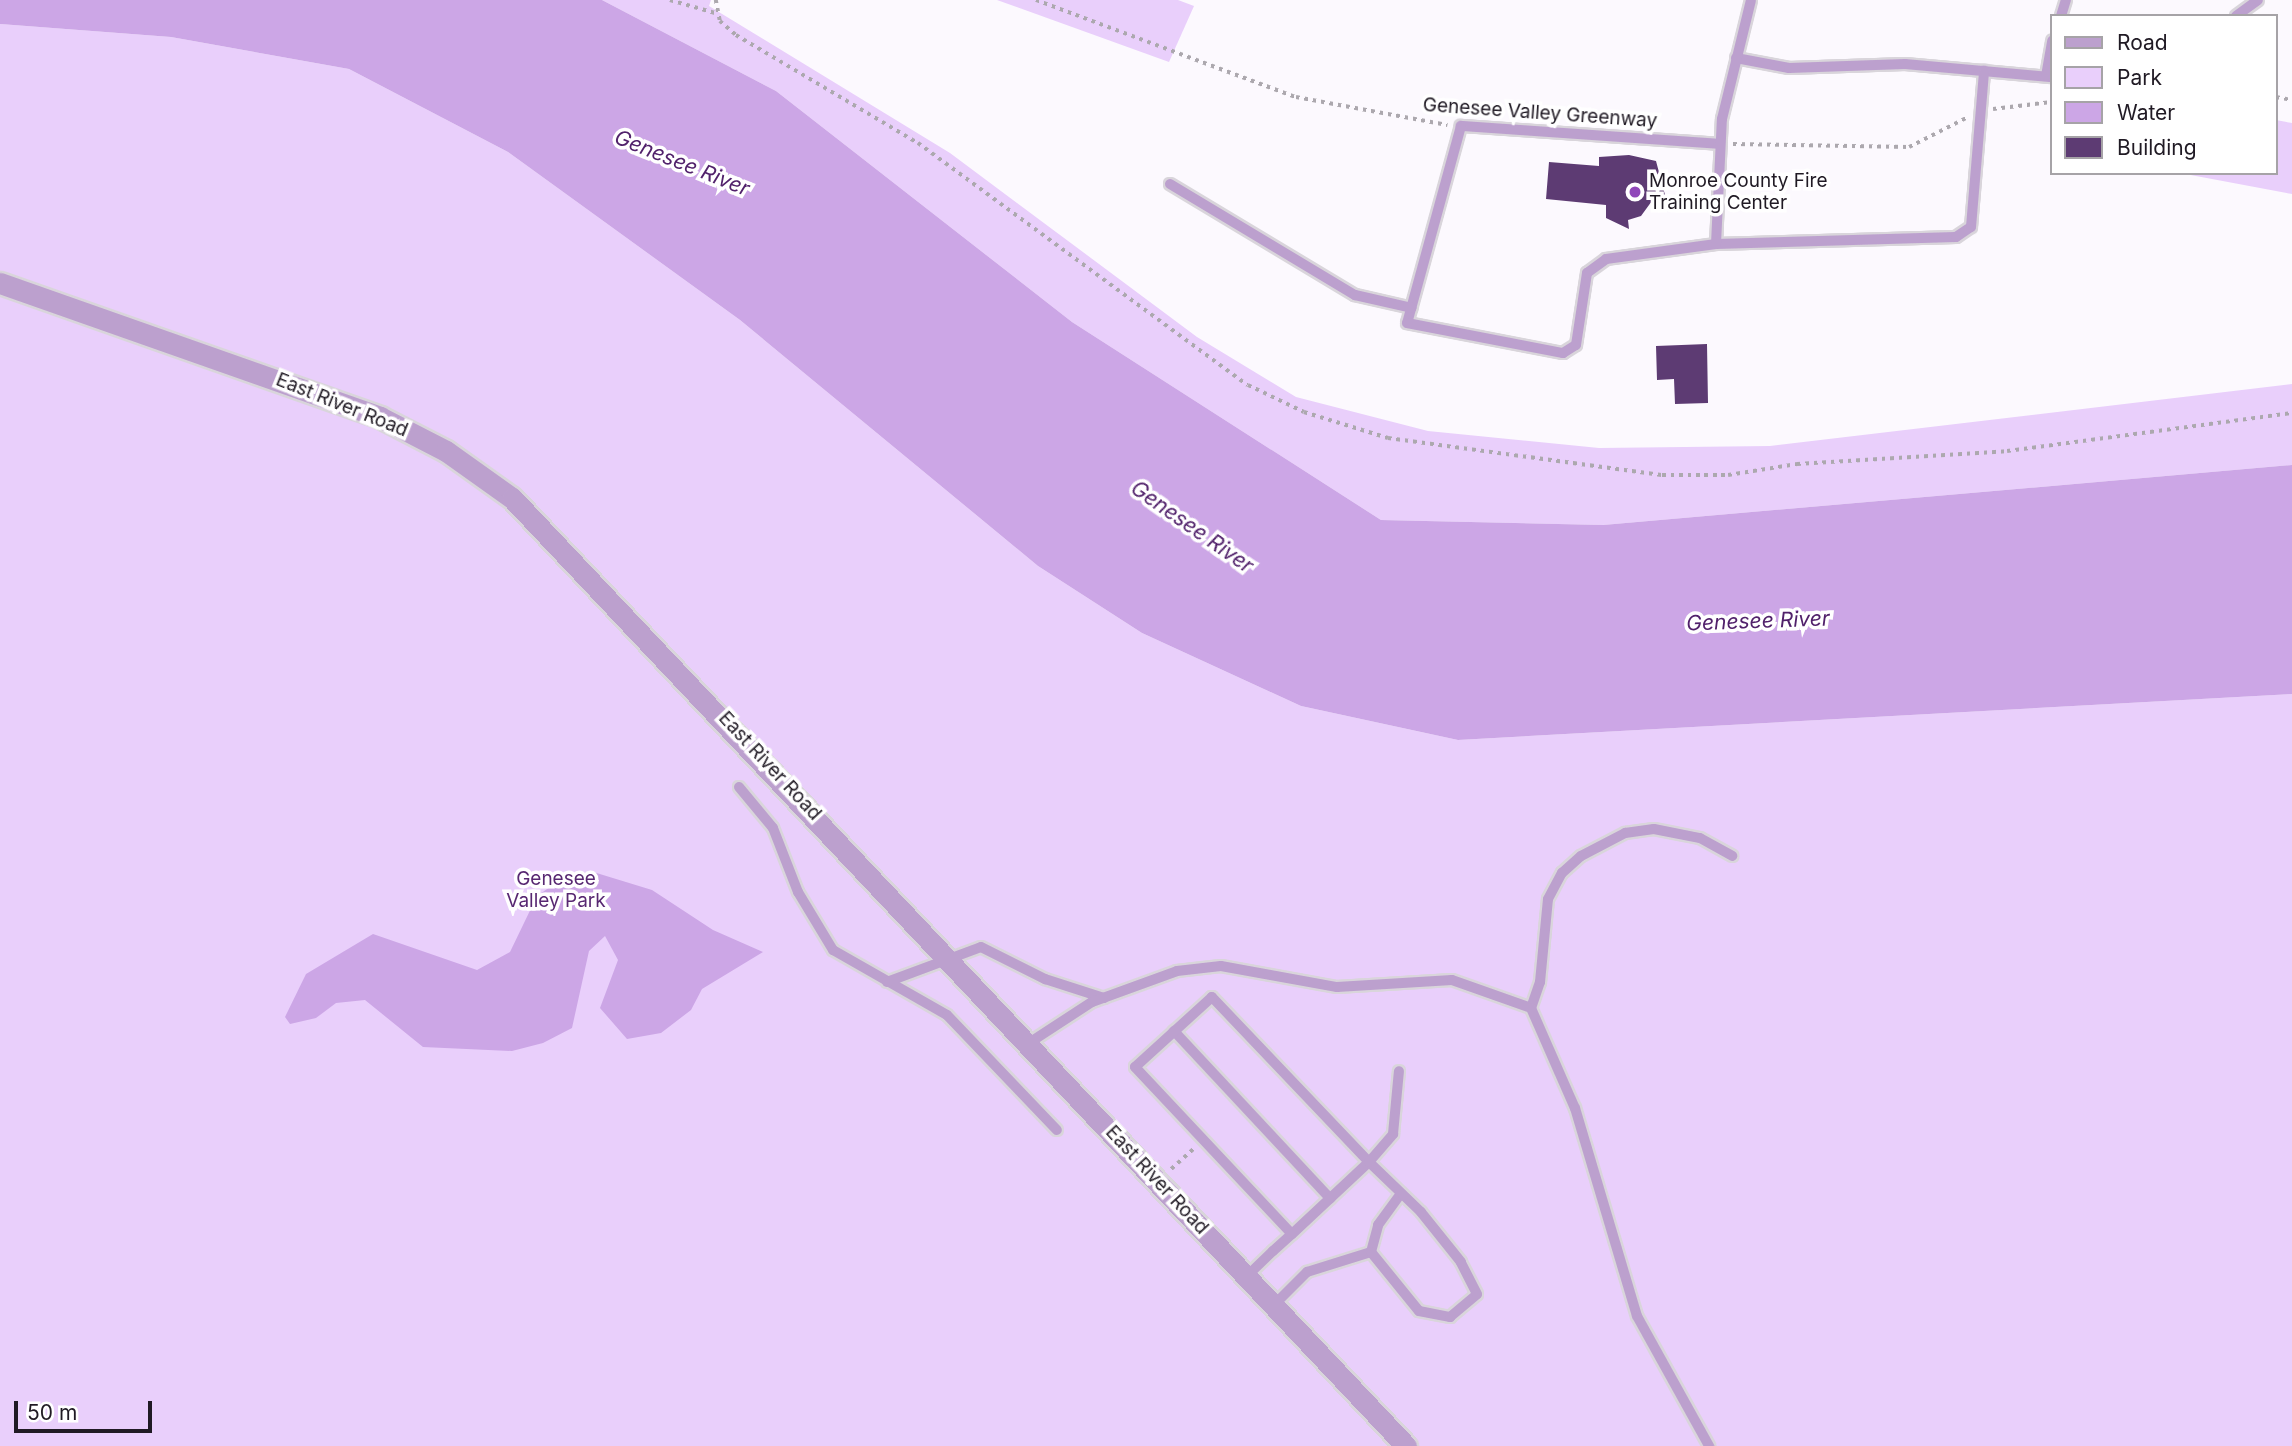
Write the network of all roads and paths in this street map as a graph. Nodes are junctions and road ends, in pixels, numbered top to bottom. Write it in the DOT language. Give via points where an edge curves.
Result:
graph roads {
  1 [pos="670,0"];
  2 [pos="1036,0"];
  3 [pos="1751,0"];
  4 [pos="2258,0"];
  5 [pos="715,13"];
  6 [pos="2239,14"];
  7 [pos="1736,58"];
  8 [pos="1984,71"];
  9 [pos="2049,76"];
  10 [pos="2050,102"];
  11 [pos="1979,113"];
  12 [pos="1461,126"];
  13 [pos="1720,144"];
  14 [pos="1170,184"];
  15 [pos="1716,244"];
  16 [pos="0,283"];
  17 [pos="1412,308"];
  18 [pos="739,787"];
  19 [pos="1732,856"];
  20 [pos="949,957"];
  21 [pos="887,982"];
  22 [pos="1104,998"];
  23 [pos="1531,1009"];
  24 [pos="1174,1031"];
  25 [pos="1029,1043"];
  26 [pos="1399,1071"];
  27 [pos="1057,1130"];
  28 [pos="1184,1157"];
  29 [pos="1369,1162"];
  30 [pos="1167,1173"];
  31 [pos="1400,1195"];
  32 [pos="1330,1198"];
  33 [pos="1292,1234"];
  34 [pos="1371,1252"];
  35 [pos="1247,1276"];
  36 [pos="1274,1305"];
  37 [pos="1406,1446"];
  38 [pos="1709,1446"];
  1 -- 5 [label="path"];
  2 -- 12 [label="path, Genesee Valley Greenway" via="1296,97"];
  3 -- 7 [label="lane"];
  4 -- 6 [label="lane"];
  7 -- 8 [label="lane" via="1789,68 1885,64"];
  7 -- 13 [label="lane"];
  8 -- 9 [label="lane"];
  8 -- 11 [label="lane"];
  10 -- 11 [label="path"];
  11 -- 13 [label="path" via="1909,147"];
  11 -- 15 [label="lane" via="1971,226 1956,237"];
  12 -- 13 [label="lane, Genesee Valley Greenway"];
  12 -- 17 [label="lane"];
  13 -- 15 [label="lane"];
  14 -- 17 [label="lane" via="1355,295"];
  15 -- 17 [label="lane" via="1606,259 1587,273 1576,345 1563,354 1407,323"];
  16 -- 20 [label="street, East River Road" via="359,409 467,464 587,570"];
  18 -- 21 [label="lane" via="773,828 798,892 833,950"];
  19 -- 23 [label="lane" via="1700,838 1654,829 1625,833 1581,856 1548,899 1540,982"];
  20 -- 21 [label="lane"];
  20 -- 22 [label="lane" via="981,947 1045,979"];
  20 -- 25 [label="street, East River Road"];
  21 -- 27 [label="lane" via="947,1014"];
  22 -- 23 [label="lane" via="1177,971 1221,966 1337,987 1452,980"];
  22 -- 25 [label="lane"];
  23 -- 38 [label="lane" via="1575,1108 1637,1316"];
  24 -- 29 [label="lane" via="1213,997"];
  24 -- 32 [label="lane"];
  24 -- 33 [label="lane" via="1135,1067"];
  25 -- 35 [label="street, East River Road"];
  26 -- 29 [label="lane" via="1393,1134"];
  28 -- 30 [label="path"];
  29 -- 31 [label="lane"];
  29 -- 32 [label="lane"];
  31 -- 34 [label="lane" via="1378,1225"];
  31 -- 34 [label="lane" via="1461,1262 1477,1294 1450,1317 1419,1311"];
  32 -- 33 [label="lane"];
  33 -- 35 [label="lane"];
  34 -- 36 [label="lane" via="1307,1272"];
  35 -- 36 [label="street, East River Road"];
  36 -- 37 [label="street, East River Road"];
}
